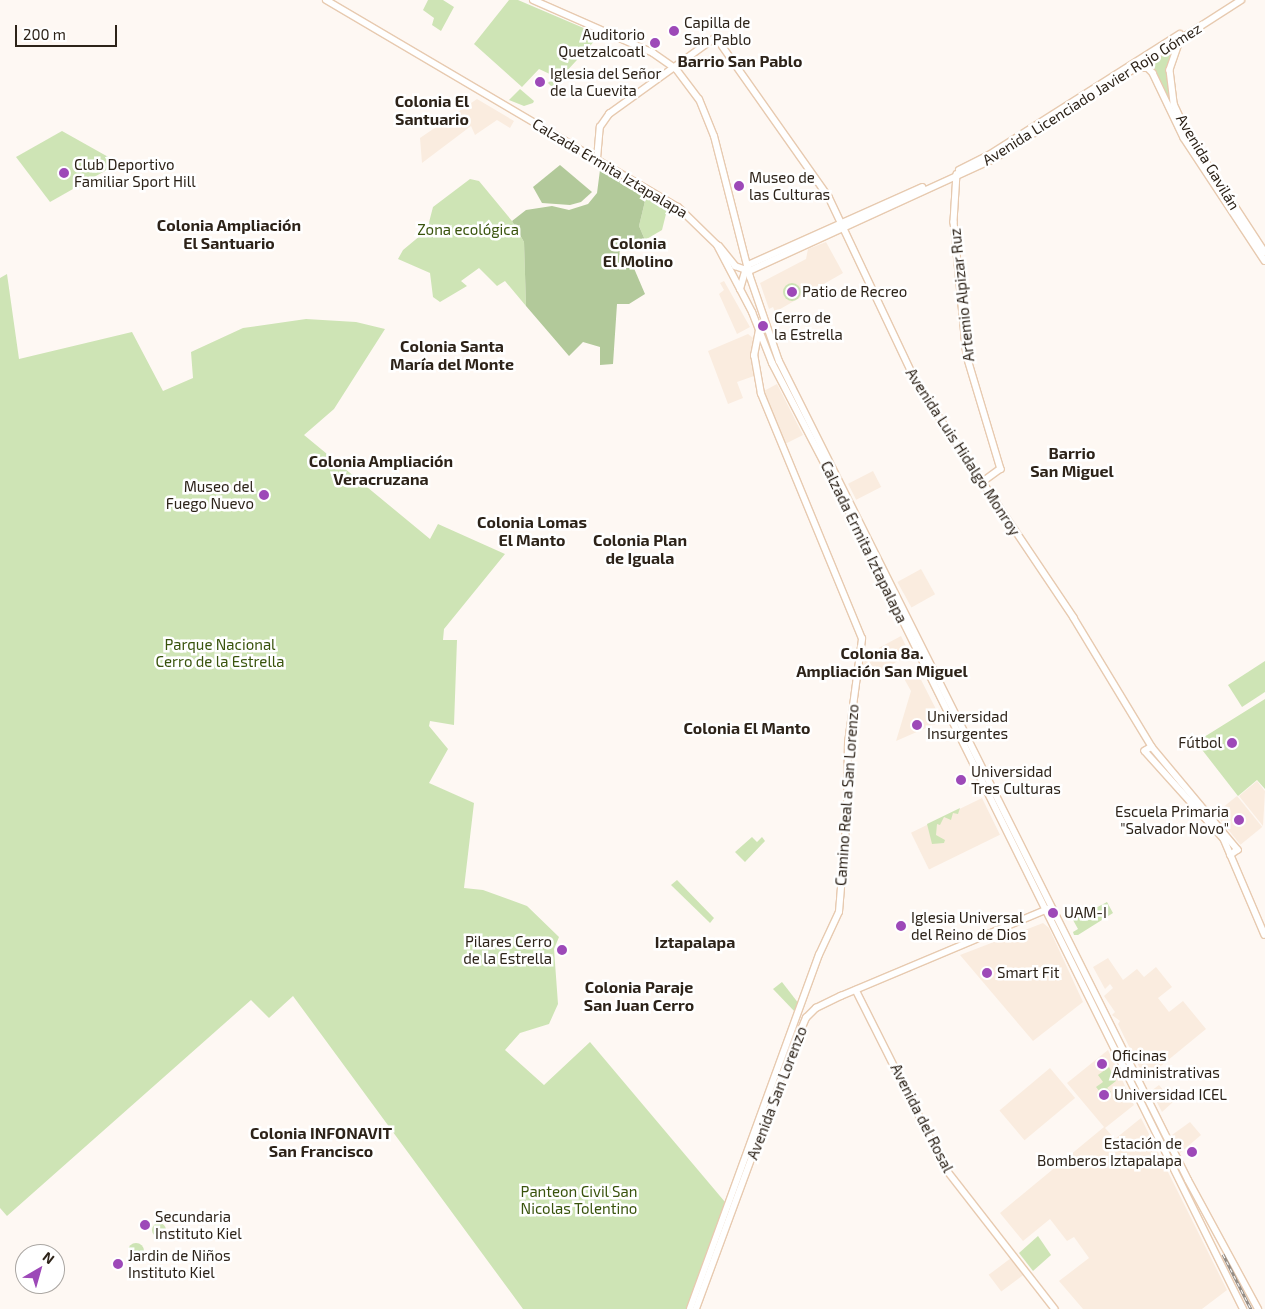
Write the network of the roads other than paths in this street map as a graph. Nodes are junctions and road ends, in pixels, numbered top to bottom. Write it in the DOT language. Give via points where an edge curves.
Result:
graph roads {
  1 [pos="326,0"];
  2 [pos="533,0"];
  3 [pos="1233,0"];
  4 [pos="1241,0"];
  5 [pos="1176,39"];
  6 [pos="1143,60"];
  7 [pos="674,67"];
  8 [pos="1135,68"];
  9 [pos="1148,68"];
  10 [pos="1171,105"];
  11 [pos="1179,124"];
  12 [pos="597,158"];
  13 [pos="957,174"];
  14 [pos="844,225"];
  15 [pos="717,245"];
  16 [pos="1265,252"];
  17 [pos="1265,261"];
  18 [pos="747,269"];
  19 [pos="741,294"];
  20 [pos="759,330"];
  21 [pos="983,482"];
  22 [pos="1152,747"];
  23 [pos="1231,855"];
  24 [pos="1049,908"];
  25 [pos="1265,935"];
  26 [pos="856,990"];
  27 [pos="802,1005"];
  28 [pos="816,1008"];
  29 [pos="762,1121"];
  30 [pos="1181,1165"];
  31 [pos="1173,1169"];
  32 [pos="690,1309"];
  33 [pos="696,1309"];
  34 [pos="1055,1309"];
  35 [pos="1243,1309"];
  36 [pos="1258,1309"];
  1 -- 12 [label="main road, Calzada Ermita Iztapalapa"];
  2 -- 7 [label="main road, Calzada Ermita Iztapalapa" via="653,53"];
  3 -- 5 [label="main road, Avenida Licenciado Javier Rojo Gómez"];
  4 -- 5 [label="main road, Avenida Licenciado Javier Rojo Gómez"];
  5 -- 6 [label="main road, Avenida Licenciado Javier Rojo Gómez"];
  5 -- 10 [label="street, Avenida Gavilán" via="1170,70"];
  6 -- 8 [label="main road, Avenida Licenciado Javier Rojo Gómez"];
  6 -- 9 [label="main road"];
  6 -- 13 [label="main road, Avenida Licenciado Javier Rojo Gómez"];
  7 -- 12 [label="street" via="609,114 600,127"];
  7 -- 14 [label="street, Avenida Luis Hidalgo Monroy" via="716,37 807,163"];
  7 -- 18 [label="main road, Calzada Ermita Iztapalapa" via="693,89 707,116"];
  8 -- 9 [label="street"];
  8 -- 13 [label="main road, Avenida Licenciado Javier Rojo Gómez" via="992,160"];
  9 -- 10 [label="street, Avenida Gavilán"];
  10 -- 11 [label="street, Avenida Gavilán"];
  11 -- 16 [label="street, Avenida Gavilán"];
  11 -- 17 [label="street, Avenida Gavilán"];
  12 -- 15 [label="main road, Calzada Ermita Iztapalapa" via="678,207"];
  13 -- 14 [label="main road, Avenida Licenciado Javier Rojo Gómez"];
  13 -- 21 [label="street, Artemio Alpizar Ruz" via="954,222 967,356 1001,469"];
  14 -- 18 [label="main road, Avenida Licenciado Javier Rojo Gómez"];
  14 -- 21 [label="street, Avenida Luis Hidalgo Monroy" via="911,373"];
  15 -- 18 [label="main road" via="734,264"];
  15 -- 19 [label="main road, Calzada Ermita Iztapalapa"];
  18 -- 19 [label="main road" via="740,282"];
  18 -- 24 [label="main road, Calzada Ermita Iztapalapa" via="779,362"];
  19 -- 20 [label="main road, Calzada Ermita Iztapalapa"];
  20 -- 24 [label="main road, Calzada Ermita Iztapalapa" via="772,363"];
  20 -- 27 [label="street, Camino Real a San Lorenzo" via="754,356 759,390 862,639 846,767 847,814 839,912 818,955"];
  21 -- 22 [label="street, Avenida Luis Hidalgo Monroy" via="1074,618"];
  22 -- 23 [label="street, Avenida Luis Hidalgo Monroy" via="1238,850"];
  22 -- 23 [label="street" via="1145,751 1221,835"];
  23 -- 25 [label="street"];
  24 -- 26 [label="street, Avenida San Lorenzo"];
  24 -- 30 [label="main road, Calzada Ermita Iztapalapa"];
  24 -- 31 [label="main road, Calzada Ermita Iztapalapa"];
  26 -- 28 [label="street, Avenida San Lorenzo"];
  26 -- 34 [label="street, Avenida del Rosal" via="946,1169"];
  27 -- 28 [label="street" via="808,1010"];
  27 -- 29 [label="street, Avenida San Lorenzo"];
  28 -- 29 [label="street, Avenida San Lorenzo" via="800,1029"];
  29 -- 32 [label="street, Avenida San Lorenzo"];
  29 -- 33 [label="street, Avenida San Lorenzo"];
  30 -- 31 [label="main road"];
  30 -- 36 [label="main road, Calzada Ermita Iztapalapa"];
  31 -- 35 [label="main road, Calzada Ermita Iztapalapa"];
}
